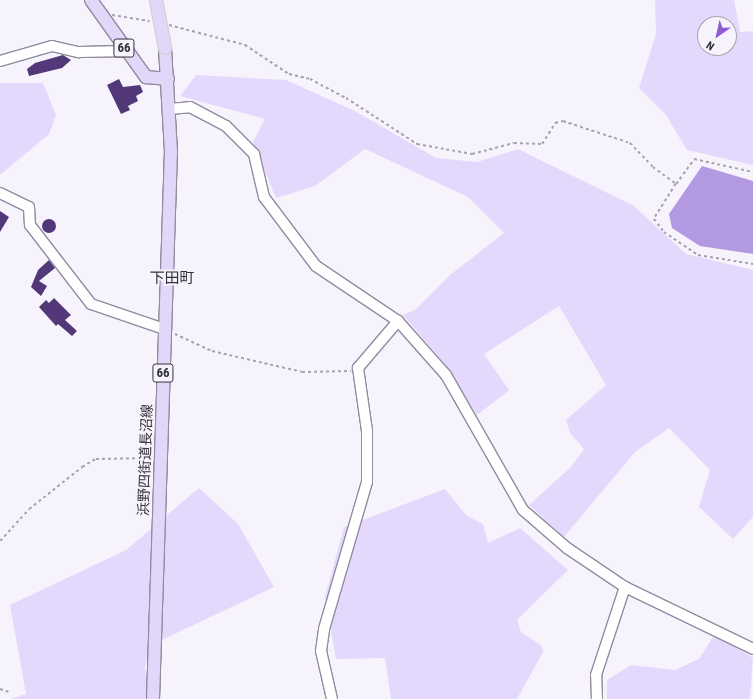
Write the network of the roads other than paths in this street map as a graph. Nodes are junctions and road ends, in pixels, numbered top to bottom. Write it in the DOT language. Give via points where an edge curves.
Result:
graph roads {
  1 [pos="91,0"];
  2 [pos="156,0"];
  3 [pos="127,51"];
  4 [pos="0,61"];
  5 [pos="168,79"];
  6 [pos="169,109"];
  7 [pos="0,192"];
  8 [pos="398,321"];
  9 [pos="164,329"];
  10 [pos="625,587"];
  11 [pos="753,649"];
  12 [pos="153,699"];
  13 [pos="332,699"];
  14 [pos="597,699"];
  1 -- 3 [label="main road, 66"];
  2 -- 5 [label="main road, 浜野四街道長沼線 / 66, bridge"];
  3 -- 4 [label="street" via="79,52 52,46"];
  3 -- 5 [label="main road, 66" via="146,77"];
  5 -- 6 [label="main road, 浜野四街道長沼線 / 66"];
  6 -- 8 [label="street" via="190,107 230,130 254,154 264,197 316,266"];
  6 -- 9 [label="main road, 浜野四街道長沼線 / 66"];
  7 -- 9 [label="street" via="29,207 30,225 91,304"];
  8 -- 10 [label="street" via="446,375 523,510 567,548"];
  8 -- 13 [label="street" via="358,368 367,431 367,482 324,629 321,651"];
  9 -- 12 [label="main road, 浜野四街道長沼線 / 66"];
  10 -- 11 [label="street"];
  10 -- 14 [label="street" via="596,675"];
}
